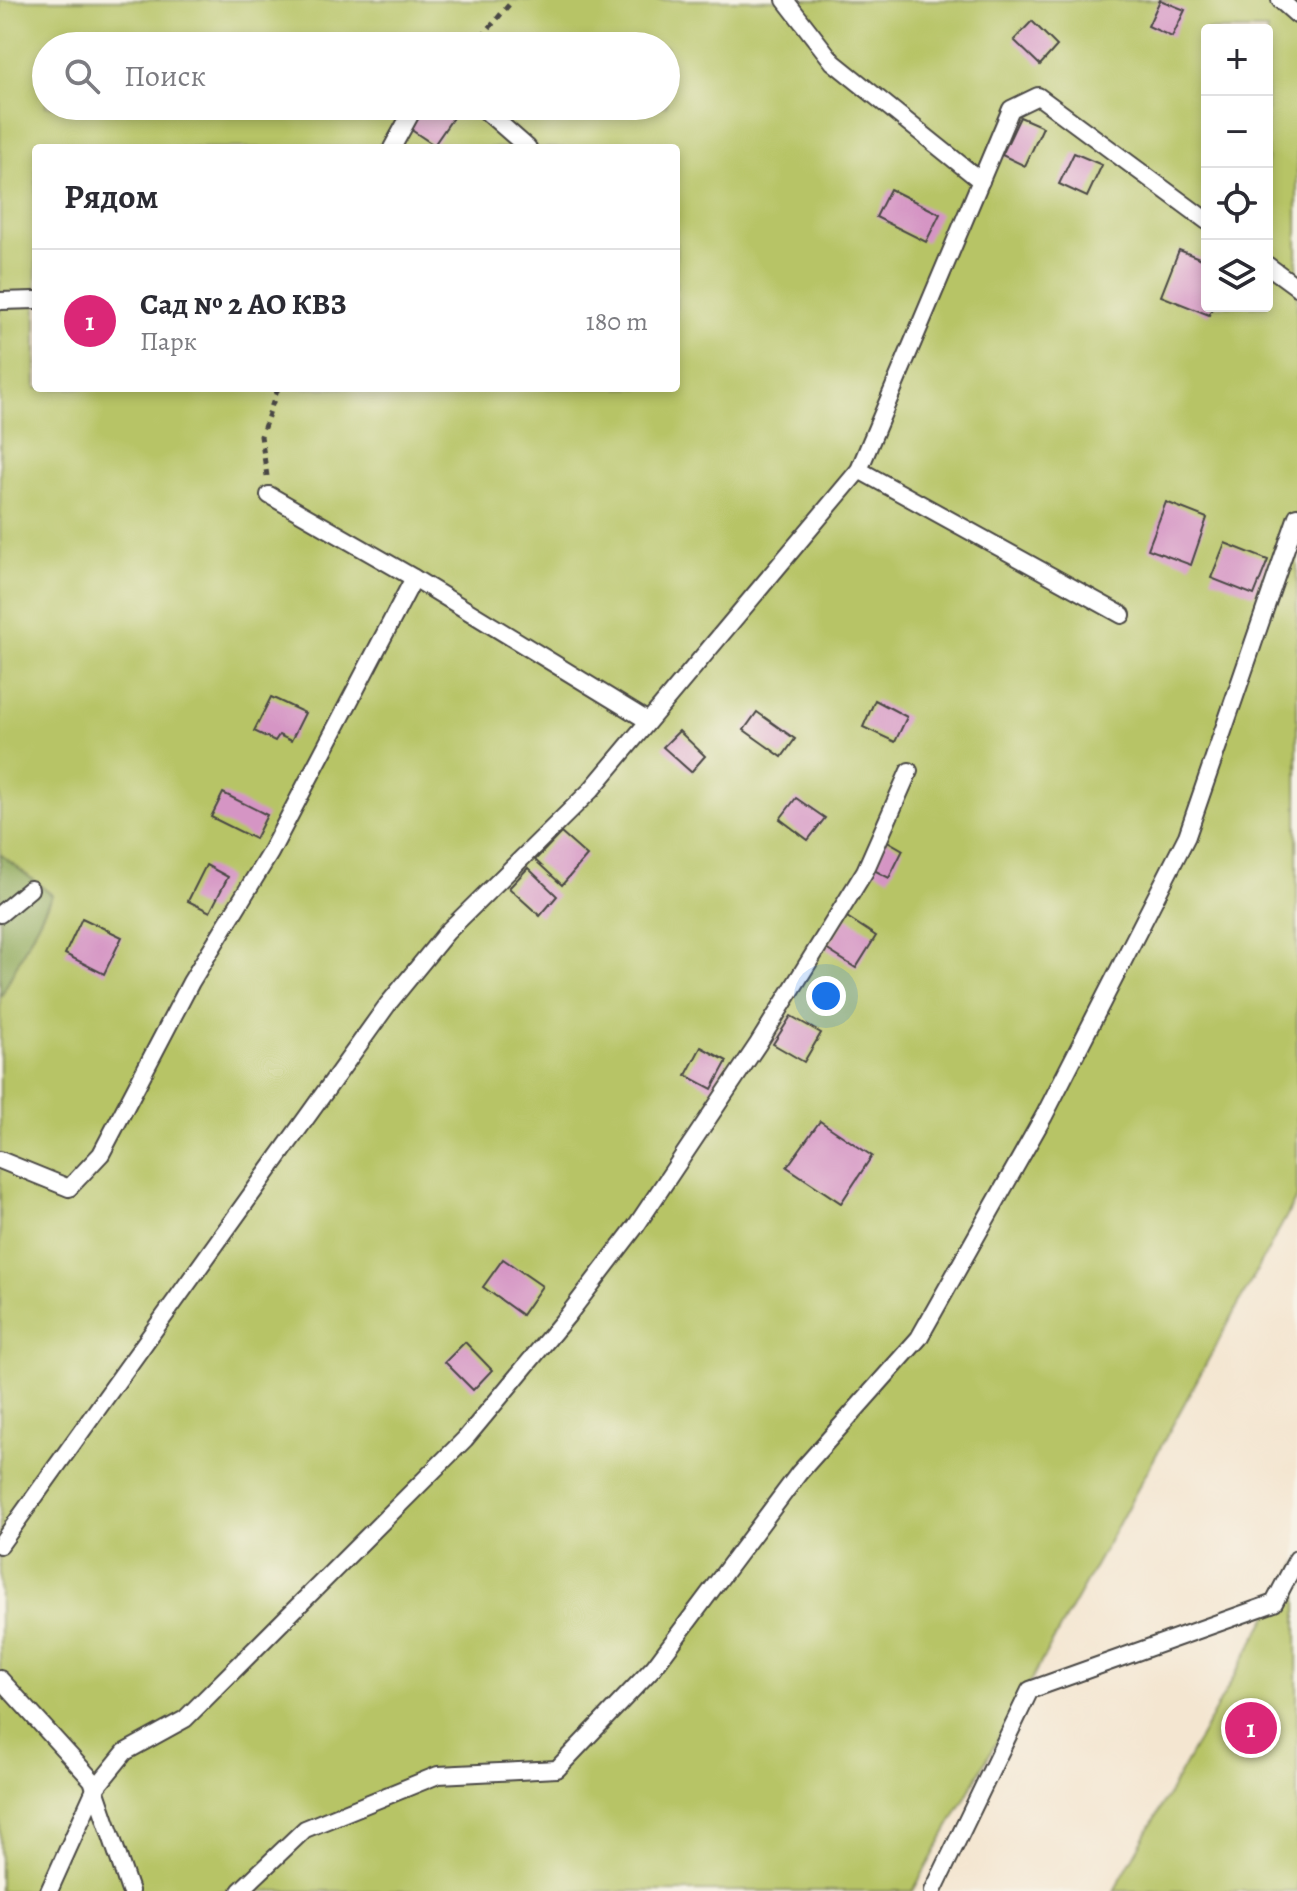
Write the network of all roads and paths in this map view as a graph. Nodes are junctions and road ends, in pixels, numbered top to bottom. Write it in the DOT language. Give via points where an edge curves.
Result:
graph roads {
  1 [pos="513,0"];
  2 [pos="785,0"];
  3 [pos="1280,0"];
  4 [pos="1297,15"];
  5 [pos="486,32"];
  6 [pos="407,120"];
  7 [pos="496,120"];
  8 [pos="394,144"];
  9 [pos="523,144"];
  10 [pos="981,181"];
  11 [pos="1201,217"];
  12 [pos="1273,269"];
  13 [pos="1297,287"];
  14 [pos="32,300"];
  15 [pos="0,301"];
  16 [pos="277,392"];
  17 [pos="859,470"];
  18 [pos="269,495"];
  19 [pos="1297,516"];
  20 [pos="414,578"];
  21 [pos="1122,615"];
  22 [pos="648,721"];
  23 [pos="909,771"];
  24 [pos="30,889"];
  25 [pos="0,914"];
  26 [pos="0,1160"];
  27 [pos="0,1545"];
  28 [pos="1297,1559"];
  29 [pos="0,1679"];
  30 [pos="95,1789"];
  31 [pos="49,1891"];
  32 [pos="130,1891"];
  33 [pos="240,1891"];
  34 [pos="933,1891"];
  1 -- 5 [label="path"];
  2 -- 10 [label="lane" via="833,62"];
  3 -- 4 [label="lane"];
  6 -- 8 [label="lane"];
  7 -- 9 [label="lane"];
  10 -- 11 [label="lane" via="1011,109 1038,96"];
  10 -- 17 [label="lane"];
  12 -- 13 [label="lane"];
  14 -- 15 [label="lane"];
  16 -- 18 [label="path" via="261,436"];
  17 -- 21 [label="lane"];
  17 -- 22 [label="lane"];
  18 -- 20 [label="lane"];
  19 -- 33 [label="lane" via="1187,836 1044,1116 919,1338 799,1473 654,1667 557,1769 438,1775 305,1829"];
  20 -- 22 [label="lane"];
  20 -- 26 [label="lane" via="270,853 191,982 101,1154 69,1188"];
  22 -- 27 [label="lane" via="591,790 447,932 388,1004"];
  23 -- 30 [label="lane" via="865,871 758,1044 636,1226 568,1315 465,1439 332,1573 185,1719 125,1752"];
  24 -- 25 [label="lane"];
  28 -- 34 [label="lane" via="1274,1603 1030,1690"];
  29 -- 30 [label="lane"];
  30 -- 31 [label="lane"];
  30 -- 32 [label="lane"];
}
